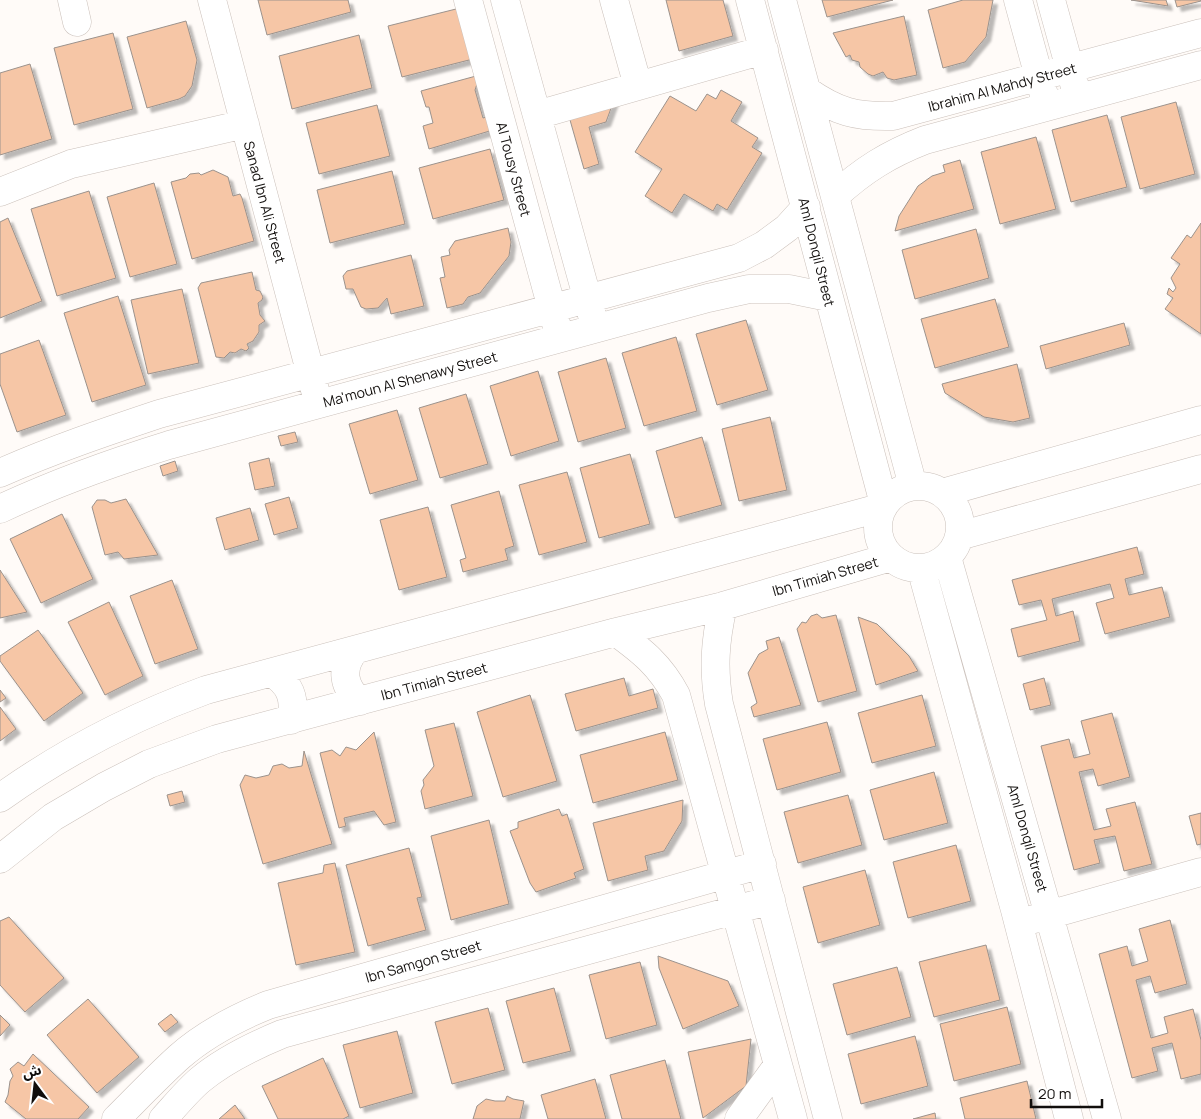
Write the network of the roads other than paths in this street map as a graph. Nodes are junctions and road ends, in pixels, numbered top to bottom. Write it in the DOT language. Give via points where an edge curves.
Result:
graph roads {
  1 [pos="212,0"];
  2 [pos="468,0"];
  3 [pos="506,0"];
  4 [pos="750,0"];
  5 [pos="782,0"];
  6 [pos="1018,0"];
  7 [pos="1051,0"];
  8 [pos="625,10"];
  9 [pos="1201,33"];
  10 [pos="764,50"];
  11 [pos="1201,65"];
  12 [pos="1070,68"];
  13 [pos="1039,77"];
  14 [pos="646,84"];
  15 [pos="807,91"];
  16 [pos="1078,98"];
  17 [pos="1047,106"];
  18 [pos="537,115"];
  19 [pos="244,124"];
  20 [pos="0,192"];
  21 [pos="835,196"];
  22 [pos="806,207"];
  23 [pos="828,297"];
  24 [pos="588,299"];
  25 [pos="552,308"];
  26 [pos="596,329"];
  27 [pos="560,338"];
  28 [pos="311,373"];
  29 [pos="319,404"];
  30 [pos="1201,420"];
  31 [pos="1201,469"];
  32 [pos="0,473"];
  33 [pos="913,486"];
  34 [pos="942,493"];
  35 [pos="883,505"];
  36 [pos="0,509"];
  37 [pos="953,547"];
  38 [pos="891,557"];
  39 [pos="921,568"];
  40 [pos="723,606"];
  41 [pos="616,632"];
  42 [pos="354,650"];
  43 [pos="272,673"];
  44 [pos="360,701"];
  45 [pos="291,720"];
  46 [pos="0,798"];
  47 [pos="0,859"];
  48 [pos="762,864"];
  49 [pos="1201,872"];
  50 [pos="726,875"];
  51 [pos="771,900"];
  52 [pos="735,909"];
  53 [pos="1050,914"];
  54 [pos="1018,924"];
  55 [pos="179,1056"];
  56 [pos="778,1065"];
  57 [pos="200,1080"];
  58 [pos="116,1119"];
  59 [pos="162,1119"];
  60 [pos="739,1119"];
  61 [pos="792,1119"];
  62 [pos="828,1119"];
  63 [pos="1069,1119"];
  64 [pos="1107,1119"];
  1 -- 19 [label="street, Sanad Ibn Ali Street"];
  2 -- 25 [label="street, Al Tousy Street"];
  3 -- 18 [label="street"];
  4 -- 10 [label="street, Aml Donqil Street"];
  5 -- 15 [label="street"];
  6 -- 13 [label="street"];
  7 -- 12 [label="street"];
  8 -- 14 [label="street"];
  9 -- 12 [label="street, Ibrahim Al Mahdy Street"];
  10 -- 14 [label="street"];
  10 -- 22 [label="street, Aml Donqil Street"];
  11 -- 16 [label="street"];
  12 -- 13 [label="street, Ibrahim Al Mahdy Street"];
  12 -- 16 [label="street"];
  13 -- 15 [label="street, Ibrahim Al Mahdy Street" via="893,116 870,117 848,113 827,105"];
  13 -- 17 [label="street"];
  14 -- 18 [label="street"];
  15 -- 21 [label="street"];
  16 -- 17 [label="street"];
  17 -- 21 [label="street" via="905,147 868,169"];
  18 -- 24 [label="street"];
  19 -- 20 [label="street" via="71,164"];
  19 -- 28 [label="street, Sanad Ibn Ali Street"];
  21 -- 33 [label="street"];
  22 -- 23 [label="street, Aml Donqil Street"];
  22 -- 24 [label="street" via="787,228 739,258"];
  23 -- 26 [label="street, Ma'moun Al Shenawy Street" via="789,289 749,289"];
  23 -- 35 [label="street, Aml Donqil Street"];
  24 -- 25 [label="street"];
  24 -- 26 [label="street"];
  25 -- 27 [label="street, Al Tousy Street"];
  25 -- 28 [label="street"];
  26 -- 27 [label="street, Ma'moun Al Shenawy Street"];
  27 -- 29 [label="street, Ma'moun Al Shenawy Street"];
  28 -- 29 [label="street, Sanad Ibn Ali Street"];
  28 -- 32 [label="street" via="159,414 89,437"];
  29 -- 36 [label="street, Ma'moun Al Shenawy Street" via="108,464"];
  30 -- 34 [label="street"];
  31 -- 37 [label="street"];
  33 -- 34 [label="street"];
  33 -- 35 [label="street" via="896,492"];
  34 -- 37 [label="street" via="959,517"];
  35 -- 38 [label="street" via="877,528 881,544"];
  35 -- 42 [label="street"];
  37 -- 39 [label="street" via="938,563"];
  37 -- 53 [label="street, Aml Donqil Street"];
  38 -- 39 [label="street" via="903,565"];
  38 -- 40 [label="street, Ibn Timiah Street"];
  39 -- 54 [label="street"];
  40 -- 41 [label="street, Ibn Timiah Street"];
  40 -- 48 [label="street" via="714,657 715,680"];
  41 -- 44 [label="street, Ibn Timiah Street"];
  41 -- 50 [label="street" via="651,659 676,695"];
  42 -- 43 [label="street"];
  42 -- 44 [label="street" via="344,673 348,689"];
  43 -- 45 [label="street" via="286,684 290,692"];
  43 -- 46 [label="street" via="206,690 129,721 56,760"];
  44 -- 45 [label="street, Ibn Timiah Street"];
  45 -- 47 [label="street, Ibn Timiah Street" via="217,739 149,764 53,817"];
  48 -- 50 [label="street, Ibn Samgon Street"];
  48 -- 51 [label="street"];
  49 -- 53 [label="street"];
  50 -- 52 [label="street"];
  50 -- 55 [label="street, Ibn Samgon Street" via="268,1005 218,1028"];
  51 -- 52 [label="street"];
  51 -- 62 [label="street"];
  52 -- 56 [label="street"];
  52 -- 57 [label="street" via="290,1031 257,1044"];
  53 -- 54 [label="street"];
  53 -- 64 [label="street, Aml Donqil Street"];
  54 -- 63 [label="street"];
  55 -- 57 [label="street"];
  55 -- 58 [label="street, Ibn Samgon Street"];
  56 -- 60 [label="street"];
  56 -- 61 [label="street"];
  57 -- 59 [label="street"];
}
